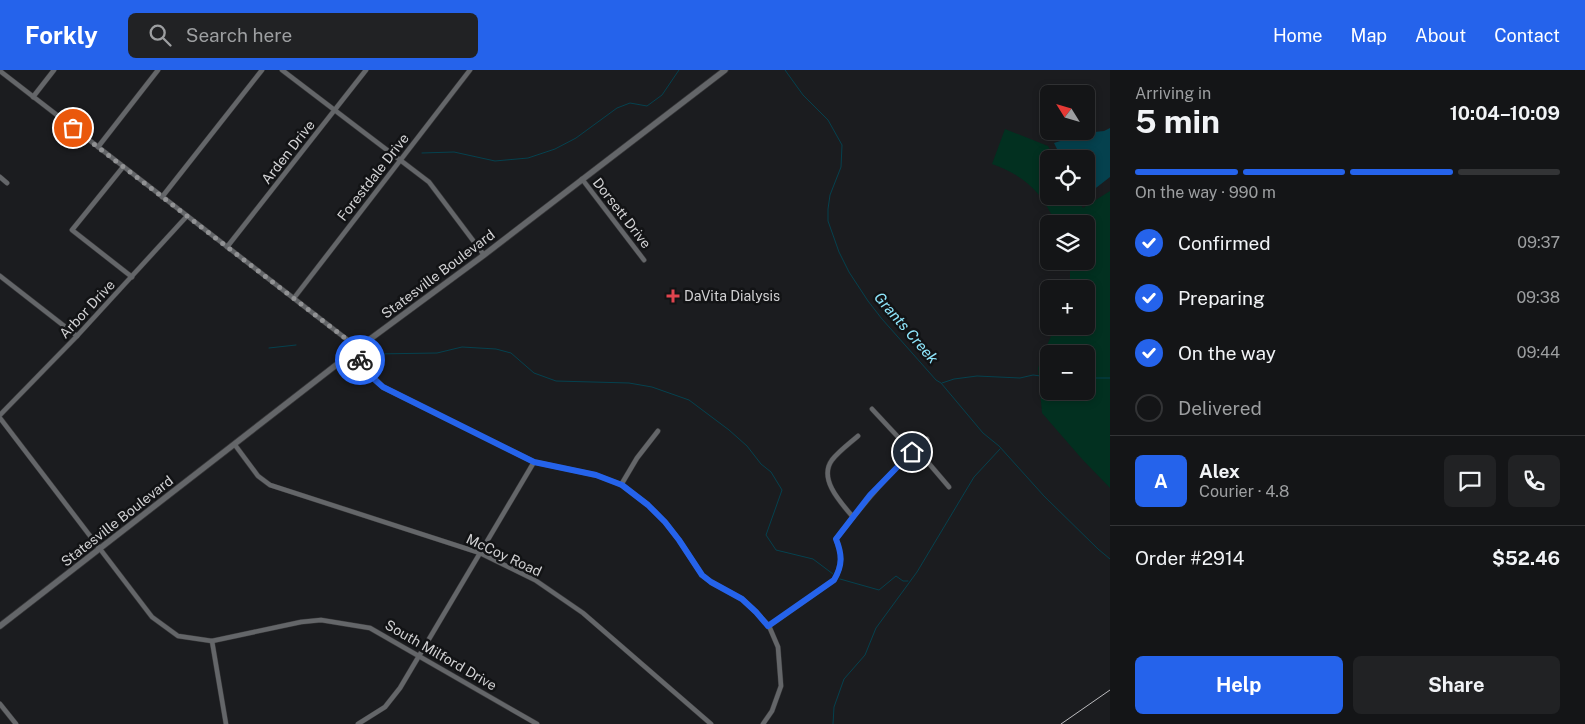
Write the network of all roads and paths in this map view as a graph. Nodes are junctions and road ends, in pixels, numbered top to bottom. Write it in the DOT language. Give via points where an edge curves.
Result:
graph roads {
  1 [pos="54,70"];
  2 [pos="158,70"];
  3 [pos="262,70"];
  4 [pos="282,70"];
  5 [pos="366,70"];
  6 [pos="470,70"];
  7 [pos="725,70"];
  8 [pos="0,71"];
  9 [pos="33,97"];
  10 [pos="336,110"];
  11 [pos="98,147"];
  12 [pos="400,160"];
  13 [pos="123,167"];
  14 [pos="0,177"];
  15 [pos="582,179"];
  16 [pos="7,183"];
  17 [pos="162,197"];
  18 [pos="187,216"];
  19 [pos="227,247"];
  20 [pos="484,255"];
  21 [pos="644,260"];
  22 [pos="0,276"];
  23 [pos="132,277"];
  24 [pos="294,298"];
  25 [pos="77,336"];
  26 [pos="357,350"];
  27 [pos="872,409"];
  28 [pos="0,417"];
  29 [pos="658,431"];
  30 [pos="858,436"];
  31 [pos="927,439"];
  32 [pos="235,445"];
  33 [pos="912,452"];
  34 [pos="534,462"];
  35 [pos="621,485"];
  36 [pos="949,487"];
  37 [pos="853,516"];
  38 [pos="99,550"];
  39 [pos="480,553"];
  40 [pos="0,626"];
  41 [pos="768,626"];
  42 [pos="212,641"];
  43 [pos="420,656"];
  44 [pos="0,704"];
  45 [pos="16,724"];
  46 [pos="226,724"];
  47 [pos="358,724"];
  48 [pos="537,724"];
  49 [pos="711,724"];
  50 [pos="763,724"];
  1 -- 9 [label="street"];
  2 -- 11 [label="street"];
  3 -- 17 [label="street"];
  4 -- 10 [label="street"];
  5 -- 10 [label="street, Arden Drive"];
  6 -- 12 [label="street, Forestdale Drive"];
  7 -- 15 [label="main road, Statesville Boulevard"];
  8 -- 9 [label="street"];
  9 -- 11 [label="street"];
  10 -- 12 [label="street"];
  10 -- 19 [label="street, Arden Drive"];
  11 -- 13 [label="street"];
  12 -- 20 [label="street" via="429,182"];
  12 -- 24 [label="street, Forestdale Drive"];
  13 -- 17 [label="street"];
  13 -- 23 [label="street" via="72,230"];
  14 -- 16 [label="street"];
  15 -- 20 [label="main road, Statesville Boulevard"];
  15 -- 21 [label="street, Dorsett Drive"];
  17 -- 18 [label="street"];
  18 -- 19 [label="street"];
  18 -- 23 [label="street, Arbor Drive"];
  19 -- 24 [label="street"];
  20 -- 26 [label="main road, Statesville Boulevard"];
  22 -- 25 [label="street"];
  23 -- 25 [label="street, Arbor Drive"];
  24 -- 26 [label="street"];
  25 -- 28 [label="street, Arbor Drive"];
  26 -- 32 [label="main road, Statesville Boulevard"];
  26 -- 34 [label="street" via="365,368 383,387"];
  27 -- 33 [label="street"];
  28 -- 38 [label="street, South Milford Drive"];
  29 -- 35 [label="street"];
  30 -- 37 [label="street" via="831,461 828,475 829,484"];
  31 -- 33 [label="street"];
  32 -- 38 [label="main road, Statesville Boulevard"];
  32 -- 39 [label="street, McCoy Road" via="258,476 270,484"];
  33 -- 36 [label="street" via="920,453"];
  33 -- 37 [label="street"];
  34 -- 35 [label="street" via="596,475"];
  34 -- 39 [label="street"];
  35 -- 41 [label="street" via="665,522 702,575 742,599"];
  37 -- 41 [label="street" via="836,539 842,553 839,572 834,580"];
  38 -- 40 [label="main road, Statesville Boulevard"];
  38 -- 42 [label="street, South Milford Drive" via="152,617 178,636"];
  39 -- 43 [label="street"];
  39 -- 49 [label="street, McCoy Road" via="535,580 583,613"];
  41 -- 50 [label="street" via="778,647 781,686 775,705"];
  42 -- 43 [label="street, South Milford Drive" via="321,620 370,628"];
  42 -- 46 [label="street"];
  43 -- 47 [label="street" via="385,707"];
  43 -- 48 [label="street, South Milford Drive"];
  44 -- 45 [label="street"];
}
